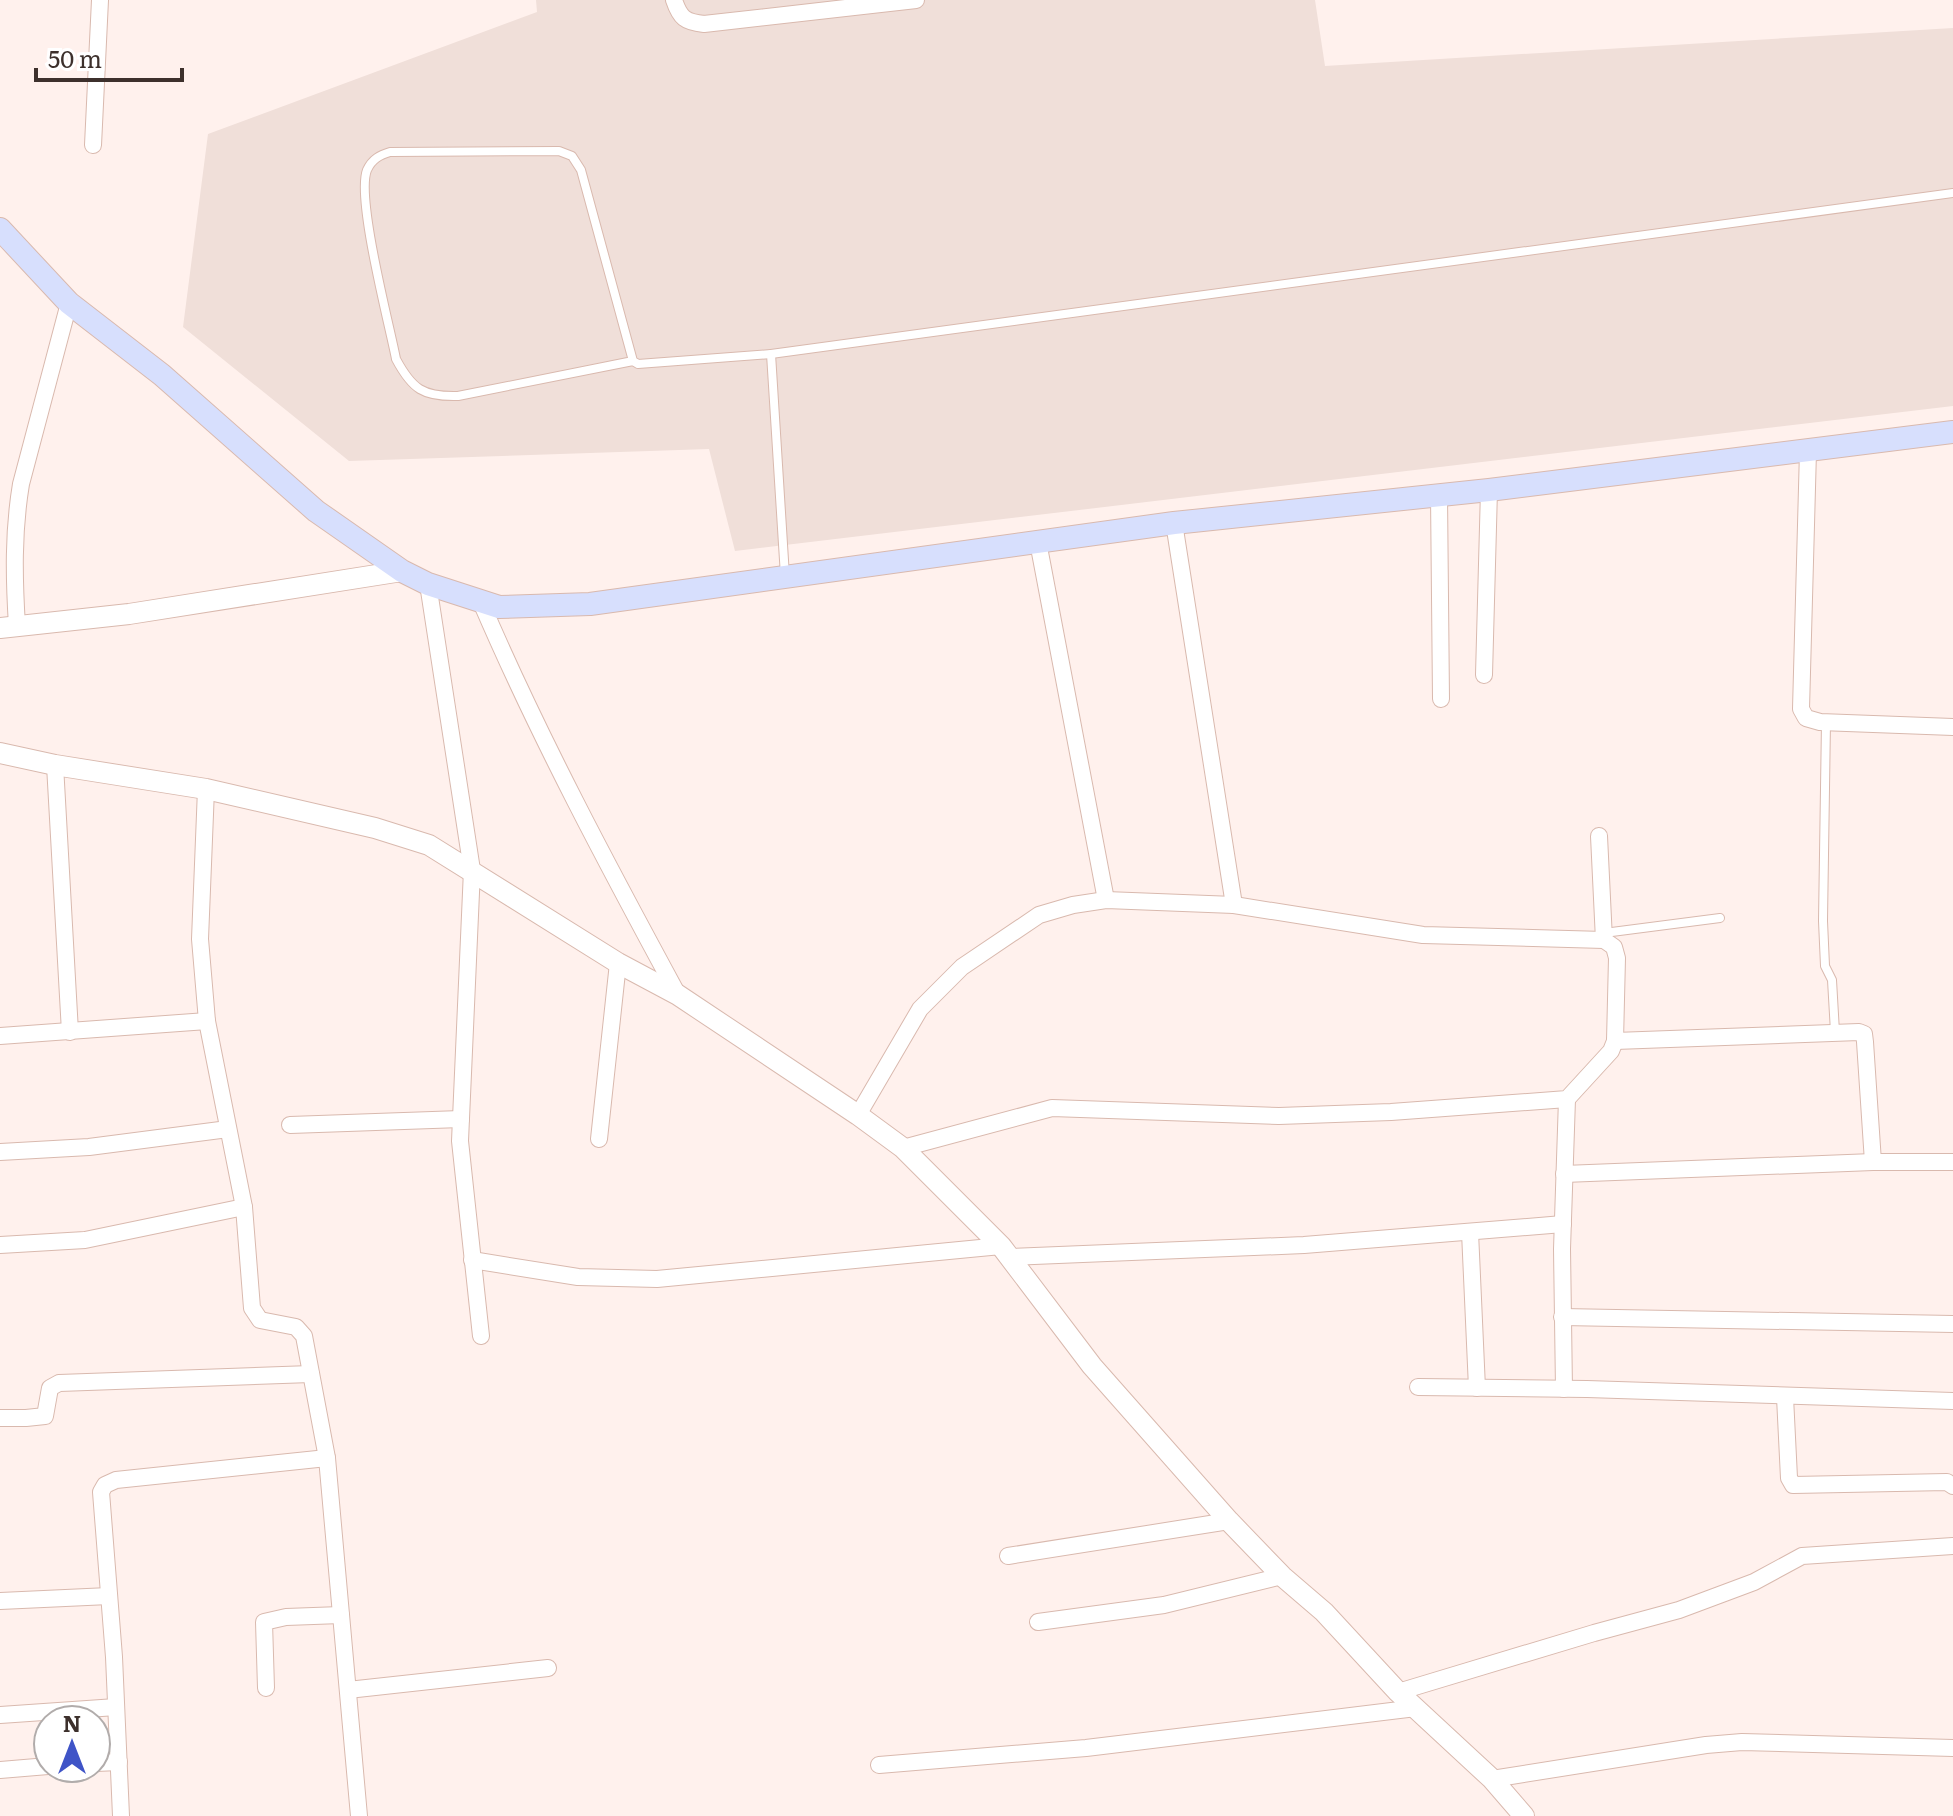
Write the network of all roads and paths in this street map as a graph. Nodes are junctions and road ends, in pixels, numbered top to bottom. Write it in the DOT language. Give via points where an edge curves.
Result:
graph roads {
  1 [pos="100,0"];
  2 [pos="674,0"];
  3 [pos="916,0"];
  4 [pos="891,2"];
  5 [pos="93,145"];
  6 [pos="1953,193"];
  7 [pos="0,229"];
  8 [pos="69,303"];
  9 [pos="771,354"];
  10 [pos="633,361"];
  11 [pos="1953,432"];
  12 [pos="1808,451"];
  13 [pos="1489,490"];
  14 [pos="1439,495"];
  15 [pos="1174,523"];
  16 [pos="1038,542"];
  17 [pos="402,571"];
  18 [pos="785,576"];
  19 [pos="428,584"];
  20 [pos="481,602"];
  21 [pos="8,627"];
  22 [pos="1484,675"];
  23 [pos="1441,699"];
  24 [pos="1826,722"];
  25 [pos="1953,727"];
  26 [pos="0,753"];
  27 [pos="55,765"];
  28 [pos="206,789"];
  29 [pos="1599,836"];
  30 [pos="472,870"];
  31 [pos="1106,900"];
  32 [pos="1234,905"];
  33 [pos="1720,918"];
  34 [pos="1604,937"];
  35 [pos="618,963"];
  36 [pos="678,995"];
  37 [pos="207,1021"];
  38 [pos="70,1032"];
  39 [pos="1835,1032"];
  40 [pos="0,1036"];
  41 [pos="1615,1041"];
  42 [pos="1567,1099"];
  43 [pos="858,1115"];
  44 [pos="461,1119"];
  45 [pos="290,1125"];
  46 [pos="228,1129"];
  47 [pos="599,1139"];
  48 [pos="903,1148"];
  49 [pos="0,1152"];
  50 [pos="1873,1162"];
  51 [pos="1953,1162"];
  52 [pos="1564,1174"];
  53 [pos="244,1207"];
  54 [pos="1563,1224"];
  55 [pos="1470,1232"];
  56 [pos="0,1245"];
  57 [pos="1006,1252"];
  58 [pos="472,1260"];
  59 [pos="1562,1317"];
  60 [pos="1953,1324"];
  61 [pos="481,1336"];
  62 [pos="311,1374"];
  63 [pos="1418,1387"];
  64 [pos="1477,1388"];
  65 [pos="1564,1389"];
  66 [pos="1785,1397"];
  67 [pos="1953,1401"];
  68 [pos="0,1418"];
  69 [pos="327,1458"];
  70 [pos="1953,1486"];
  71 [pos="1229,1521"];
  72 [pos="1953,1550"];
  73 [pos="1008,1556"];
  74 [pos="1282,1576"];
  75 [pos="109,1596"];
  76 [pos="0,1601"];
  77 [pos="341,1615"];
  78 [pos="1038,1622"];
  79 [pos="548,1668"];
  80 [pos="266,1688"];
  81 [pos="348,1690"];
  82 [pos="1398,1692"];
  83 [pos="116,1707"];
  84 [pos="1416,1708"];
  85 [pos="0,1715"];
  86 [pos="1953,1748"];
  87 [pos="112,1762"];
  88 [pos="119,1762"];
  89 [pos="879,1765"];
  90 [pos="32,1767"];
  91 [pos="0,1770"];
  92 [pos="1492,1779"];
  93 [pos="121,1816"];
  94 [pos="359,1816"];
  95 [pos="1524,1816"];
  1 -- 5 [label="street"];
  2 -- 4 [label="street" via="680,16 704,24"];
  3 -- 4 [label="street"];
  6 -- 9 [label="lane"];
  7 -- 8 [label="main road"];
  8 -- 17 [label="main road" via="162,375 316,511"];
  8 -- 21 [label="street" via="21,484"];
  9 -- 10 [label="lane"];
  9 -- 18 [label="lane"];
  10 -- 10 [label="lane" via="458,396 421,391 396,359 366,217 366,171 376,157 390,152 559,151 572,156 581,170"];
  11 -- 12 [label="main road"];
  12 -- 13 [label="main road"];
  12 -- 24 [label="street" via="1800,700 1806,718"];
  13 -- 14 [label="main road"];
  13 -- 22 [label="street"];
  14 -- 15 [label="main road"];
  14 -- 23 [label="street"];
  15 -- 16 [label="main road"];
  15 -- 32 [label="street"];
  16 -- 18 [label="main road"];
  16 -- 31 [label="street"];
  17 -- 19 [label="main road"];
  17 -- 21 [label="street" via="129,614"];
  18 -- 20 [label="main road" via="590,604 499,607"];
  19 -- 20 [label="main road"];
  19 -- 30 [label="street"];
  20 -- 36 [label="street" via="580,813"];
  24 -- 25 [label="street"];
  24 -- 39 [label="lane" via="1823,921"];
  26 -- 27 [label="street"];
  27 -- 28 [label="street"];
  27 -- 38 [label="street"];
  28 -- 30 [label="street" via="375,828 429,845"];
  28 -- 37 [label="street" via="200,939"];
  29 -- 34 [label="street"];
  30 -- 35 [label="street"];
  30 -- 44 [label="street"];
  31 -- 32 [label="street"];
  31 -- 43 [label="street" via="1039,915 962,967 920,1009"];
  32 -- 34 [label="street" via="1423,935"];
  33 -- 34 [label="lane"];
  34 -- 41 [label="street" via="1617,958"];
  35 -- 36 [label="street"];
  35 -- 47 [label="street"];
  36 -- 43 [label="street"];
  37 -- 38 [label="street"];
  37 -- 46 [label="street"];
  38 -- 40 [label="street"];
  39 -- 41 [label="street"];
  39 -- 50 [label="street" via="1864,1034"];
  41 -- 42 [label="street"];
  42 -- 48 [label="street" via="1279,1116 1052,1108"];
  42 -- 52 [label="street"];
  43 -- 48 [label="street"];
  44 -- 45 [label="street"];
  44 -- 58 [label="street"];
  46 -- 49 [label="street"];
  46 -- 53 [label="street"];
  48 -- 57 [label="street"];
  50 -- 51 [label="street"];
  50 -- 52 [label="street"];
  52 -- 54 [label="street"];
  53 -- 56 [label="street" via="85,1240"];
  53 -- 62 [label="street" via="254,1315 301,1330"];
  54 -- 55 [label="street"];
  54 -- 59 [label="street"];
  55 -- 57 [label="street" via="1304,1245"];
  55 -- 64 [label="street"];
  57 -- 58 [label="street" via="657,1279 578,1277"];
  57 -- 71 [label="street" via="1092,1366"];
  58 -- 61 [label="street"];
  59 -- 60 [label="street"];
  59 -- 65 [label="street"];
  62 -- 68 [label="street" via="59,1383 50,1388 45,1416"];
  62 -- 69 [label="street"];
  63 -- 64 [label="street"];
  64 -- 65 [label="street"];
  65 -- 66 [label="street"];
  66 -- 67 [label="street"];
  66 -- 70 [label="street" via="1793,1485"];
  69 -- 75 [label="street" via="134,1477 105,1485 100,1504"];
  69 -- 77 [label="street"];
  71 -- 73 [label="street"];
  71 -- 74 [label="street"];
  72 -- 82 [label="street" via="1802,1556 1742,1587 1679,1610"];
  74 -- 78 [label="street" via="1164,1605"];
  74 -- 82 [label="street" via="1324,1612"];
  75 -- 76 [label="street"];
  75 -- 83 [label="street"];
  77 -- 80 [label="street" via="264,1622"];
  77 -- 81 [label="street"];
  79 -- 81 [label="street"];
  81 -- 94 [label="street"];
  82 -- 84 [label="street"];
  83 -- 85 [label="street"];
  83 -- 88 [label="street"];
  84 -- 89 [label="street" via="1086,1748"];
  84 -- 92 [label="street"];
  86 -- 92 [label="street" via="1742,1742"];
  87 -- 88 [label="street"];
  88 -- 93 [label="street"];
  90 -- 91 [label="street"];
  92 -- 95 [label="street"];
}
